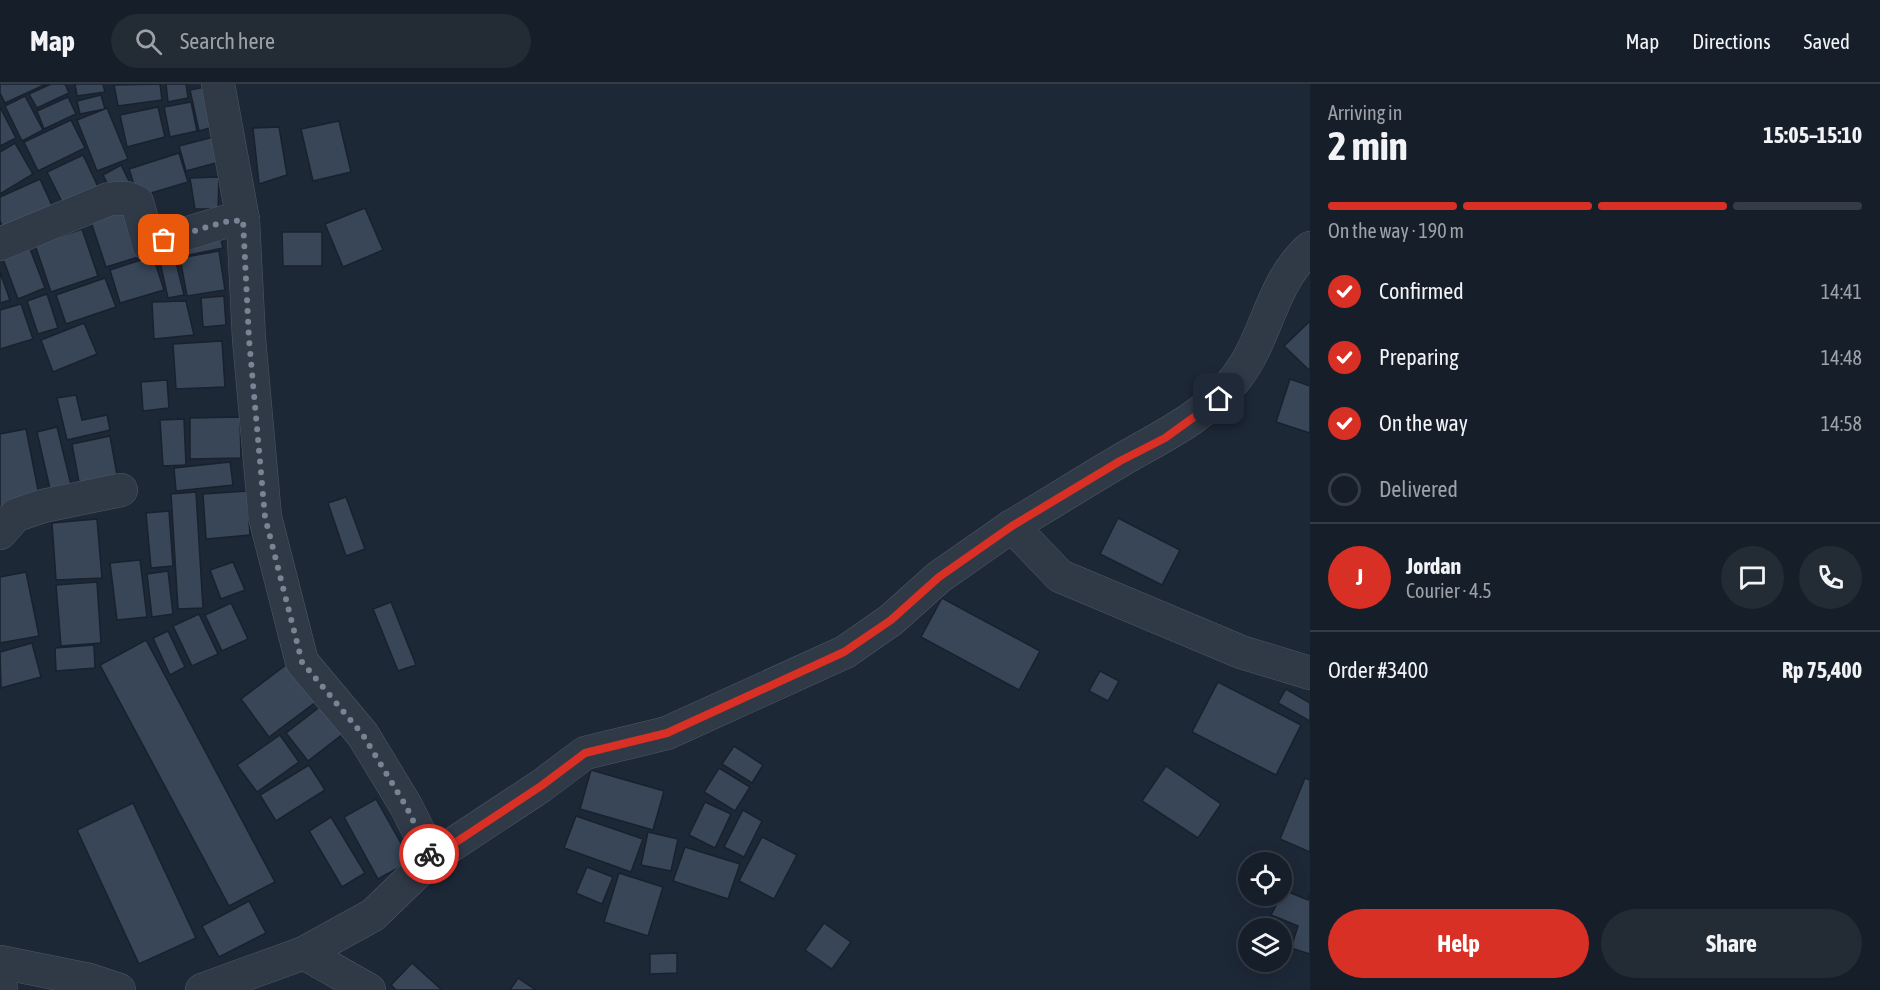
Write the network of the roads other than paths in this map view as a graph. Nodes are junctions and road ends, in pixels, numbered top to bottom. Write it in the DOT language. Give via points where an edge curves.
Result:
graph roads {
  1 [pos="218,84"];
  2 [pos="243,220"];
  3 [pos="0,244"];
  4 [pos="1310,248"];
  5 [pos="121,490"];
  6 [pos="1012,526"];
  7 [pos="0,533"];
  8 [pos="1310,673"];
  9 [pos="432,858"];
  10 [pos="304,953"];
  11 [pos="0,962"];
  12 [pos="0,982"];
  13 [pos="2,990"];
  14 [pos="119,990"];
  15 [pos="202,990"];
  16 [pos="369,990"];
  1 -- 2 [label="street"];
  2 -- 3 [label="street" via="149,245 138,201 118,198"];
  2 -- 9 [label="street" via="265,517 302,662 363,735"];
  4 -- 6 [label="street" via="1277,292 1258,343 1219,399 1165,438"];
  5 -- 7 [label="street" via="16,515"];
  6 -- 8 [label="street" via="1060,576 1241,652"];
  6 -- 9 [label="street" via="844,652 667,733 585,753"];
  9 -- 10 [label="street" via="373,915"];
  10 -- 15 [label="street"];
  10 -- 16 [label="street"];
  11 -- 14 [label="street"];
  12 -- 13 [label="street"];
}
